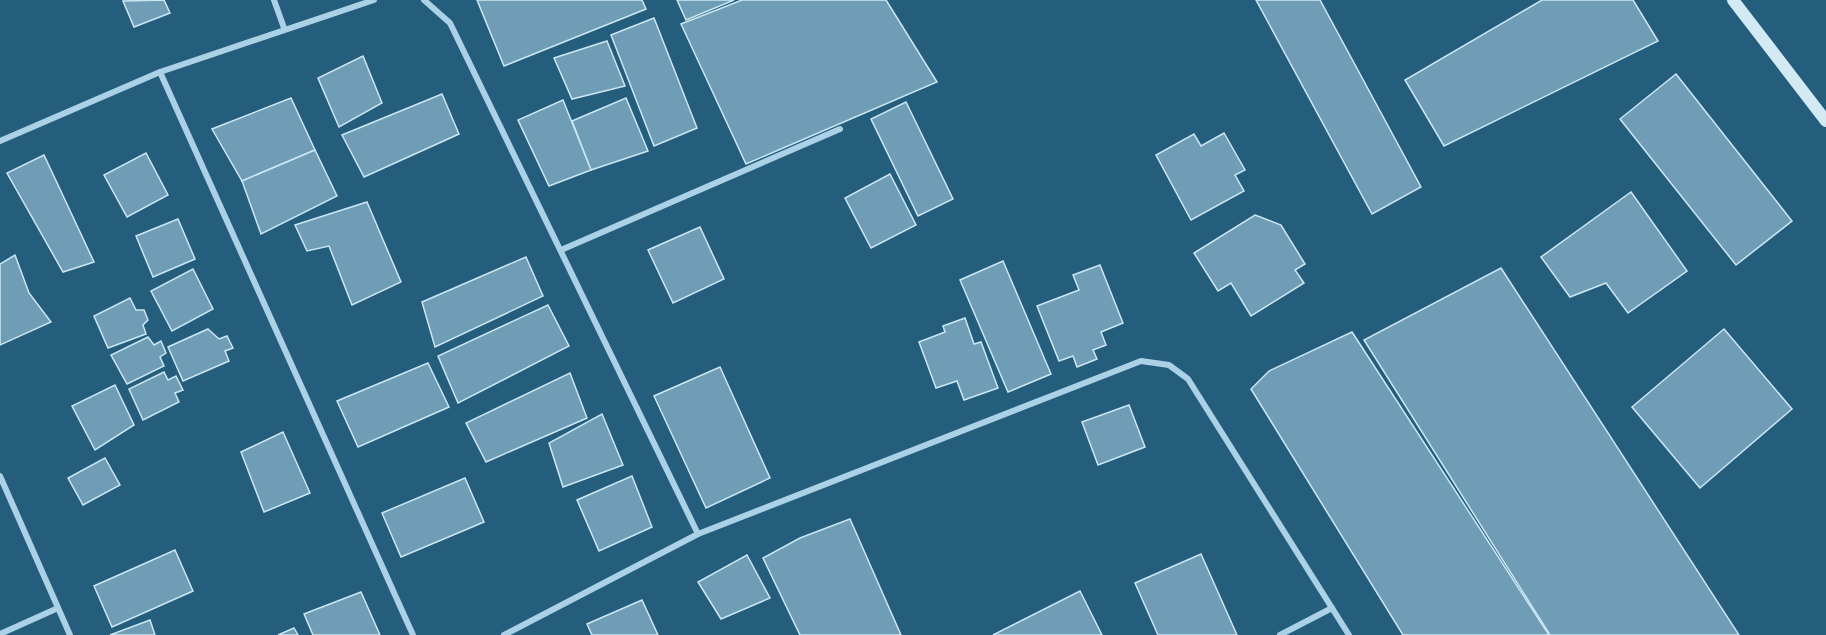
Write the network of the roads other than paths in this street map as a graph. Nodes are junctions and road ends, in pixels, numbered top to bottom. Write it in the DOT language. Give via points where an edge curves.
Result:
graph roads {
  1 [pos="274,0"];
  2 [pos="374,0"];
  3 [pos="424,0"];
  4 [pos="1733,0"];
  5 [pos="284,28"];
  6 [pos="160,72"];
  7 [pos="1826,121"];
  8 [pos="840,129"];
  9 [pos="0,141"];
  10 [pos="561,250"];
  11 [pos="0,476"];
  12 [pos="698,534"];
  13 [pos="58,608"];
  14 [pos="1332,608"];
  15 [pos="0,634"];
  16 [pos="70,635"];
  17 [pos="413,635"];
  18 [pos="504,635"];
  19 [pos="1280,635"];
  20 [pos="1348,635"];
  1 -- 5 [label="street"];
  2 -- 5 [label="street"];
  3 -- 10 [label="street" via="450,23"];
  4 -- 7 [label="street"];
  5 -- 6 [label="street"];
  6 -- 9 [label="street"];
  6 -- 17 [label="street"];
  8 -- 10 [label="street"];
  10 -- 12 [label="street"];
  11 -- 13 [label="street"];
  12 -- 14 [label="street" via="1141,361 1169,365 1188,380"];
  12 -- 18 [label="street"];
  13 -- 15 [label="street"];
  13 -- 16 [label="street"];
  14 -- 19 [label="street"];
  14 -- 20 [label="street"];
}
